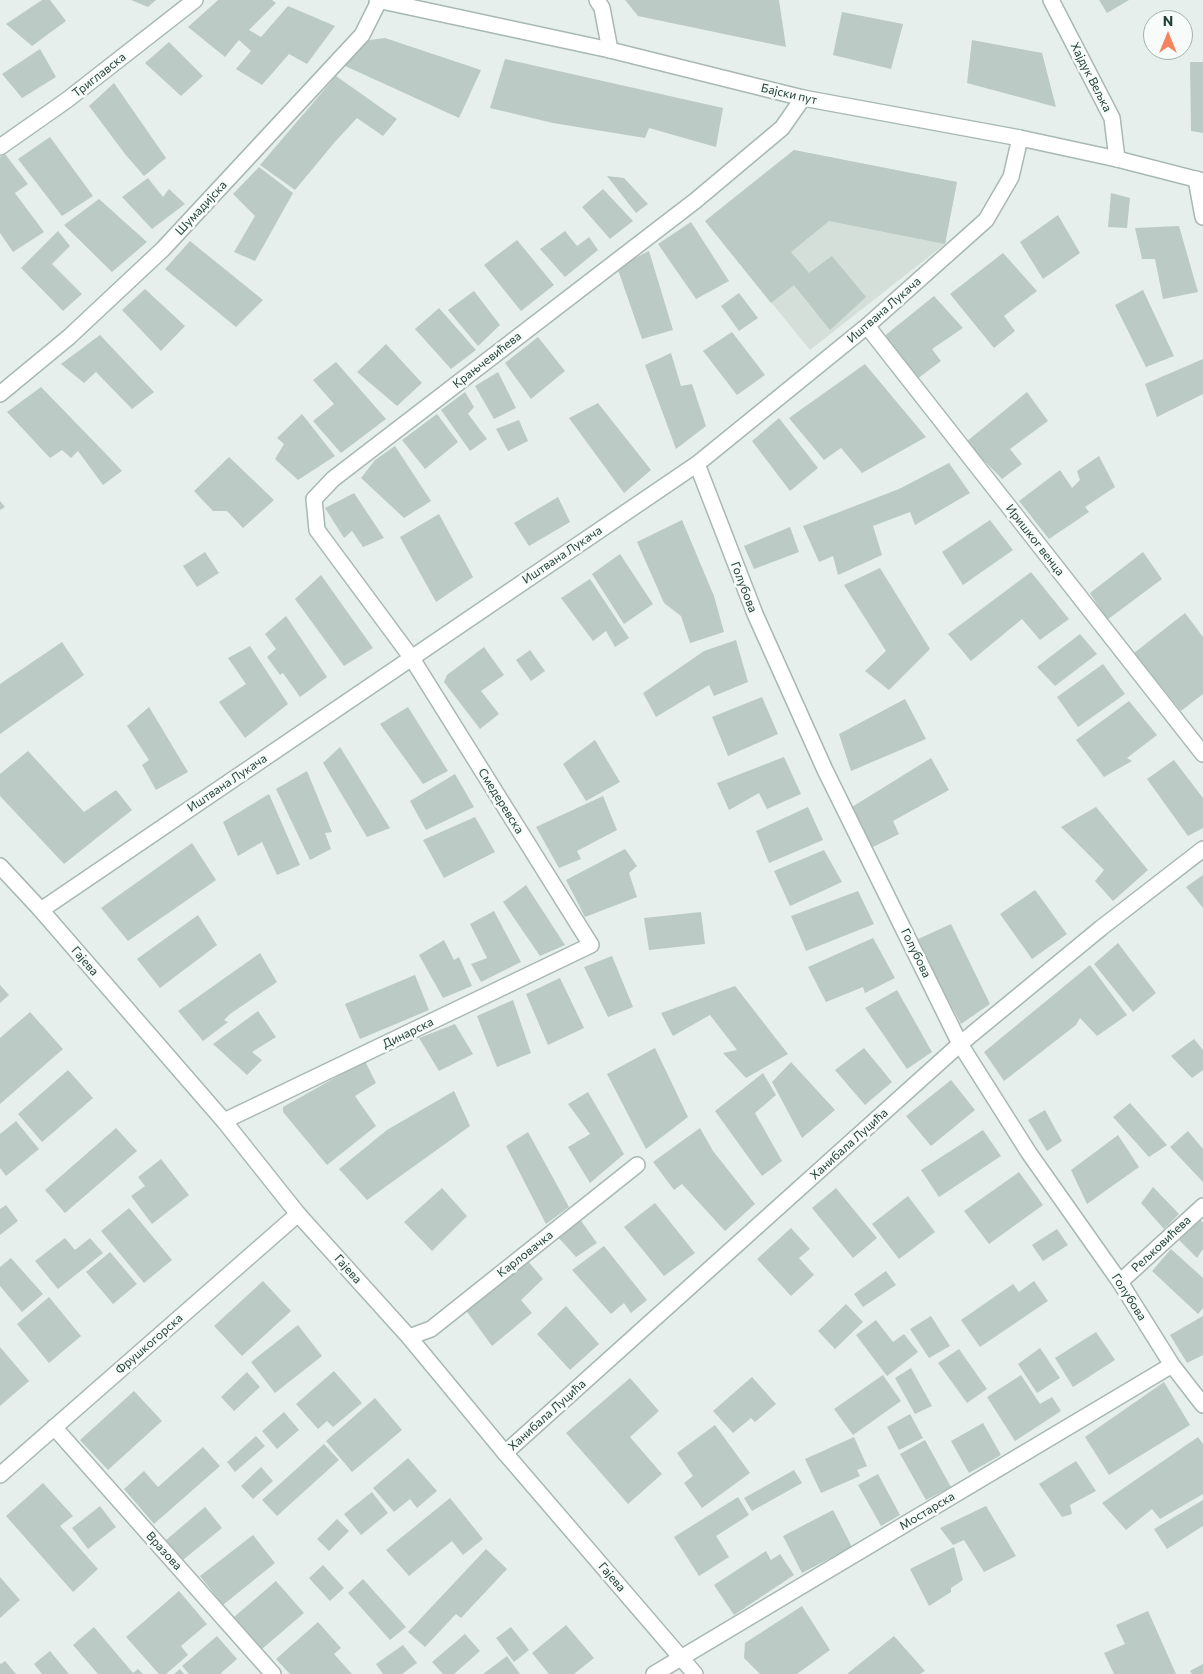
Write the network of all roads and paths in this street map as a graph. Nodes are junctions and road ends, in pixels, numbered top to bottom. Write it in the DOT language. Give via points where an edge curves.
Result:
graph roads {
  1 [pos="195,0"];
  2 [pos="597,0"];
  3 [pos="1051,0"];
  4 [pos="378,1"];
  5 [pos="610,50"];
  6 [pos="803,98"];
  7 [pos="1020,138"];
  8 [pos="0,147"];
  9 [pos="1117,159"];
  10 [pos="1200,180"];
  11 [pos="1203,217"];
  12 [pos="867,326"];
  13 [pos="0,394"];
  14 [pos="697,464"];
  15 [pos="411,657"];
  16 [pos="1203,754"];
  17 [pos="1203,849"];
  18 [pos="0,866"];
  19 [pos="41,910"];
  20 [pos="591,944"];
  21 [pos="960,1044"];
  22 [pos="224,1121"];
  23 [pos="638,1165"];
  24 [pos="1203,1206"];
  25 [pos="298,1214"];
  26 [pos="1120,1282"];
  27 [pos="409,1337"];
  28 [pos="1172,1365"];
  29 [pos="1203,1405"];
  30 [pos="54,1427"];
  31 [pos="505,1453"];
  32 [pos="0,1475"];
  33 [pos="680,1657"];
  34 [pos="273,1674"];
  35 [pos="654,1674"];
  36 [pos="695,1674"];
  1 -- 8 [label="street, Триглавска" via="67,100"];
  2 -- 5 [label="street" via="602,8"];
  3 -- 9 [label="street, Хајдук Вељка" via="1112,118"];
  4 -- 5 [label="street, Бајски пут"];
  4 -- 13 [label="street, Шумадијска" via="362,35 163,249 69,337"];
  5 -- 6 [label="street, Бајски пут"];
  6 -- 7 [label="street, Бајски пут"];
  6 -- 15 [label="street, Крањчевићева" via="782,128 695,201 333,479 314,499 317,530"];
  7 -- 9 [label="street, Бајски пут"];
  7 -- 12 [label="street, Иштвана Лукача" via="1011,176 986,220"];
  9 -- 10 [label="street, Бајски пут"];
  10 -- 11 [label="street"];
  12 -- 14 [label="street, Иштвана Лукача"];
  12 -- 16 [label="street, Иришког венца"];
  14 -- 15 [label="street, Иштвана Лукача"];
  14 -- 21 [label="street, Голубова" via="754,614 825,770"];
  15 -- 19 [label="street, Иштвана Лукача"];
  15 -- 20 [label="street, Смедеревска"];
  17 -- 21 [label="street, Ханибала Луцића"];
  18 -- 19 [label="street, Гајева"];
  19 -- 22 [label="street, Гајева"];
  20 -- 22 [label="street, Динарска"];
  21 -- 26 [label="street, Голубова" via="1030,1153"];
  21 -- 31 [label="street, Ханибала Луцића"];
  22 -- 25 [label="street, Гајева"];
  23 -- 27 [label="street, Карловачка" via="431,1329"];
  24 -- 26 [label="street, Рељковићева"];
  25 -- 27 [label="street, Гајева"];
  25 -- 30 [label="street, Фрушкогорска"];
  26 -- 28 [label="street, Голубова"];
  27 -- 31 [label="street, Гајева"];
  28 -- 29 [label="street, Голубова"];
  28 -- 33 [label="street, Мостарска"];
  30 -- 32 [label="street, Фрушкогорска"];
  30 -- 34 [label="street, Вразова"];
  31 -- 33 [label="street, Гајева"];
  33 -- 35 [label="street, Мостарска"];
  33 -- 36 [label="street, Гајева"];
}
